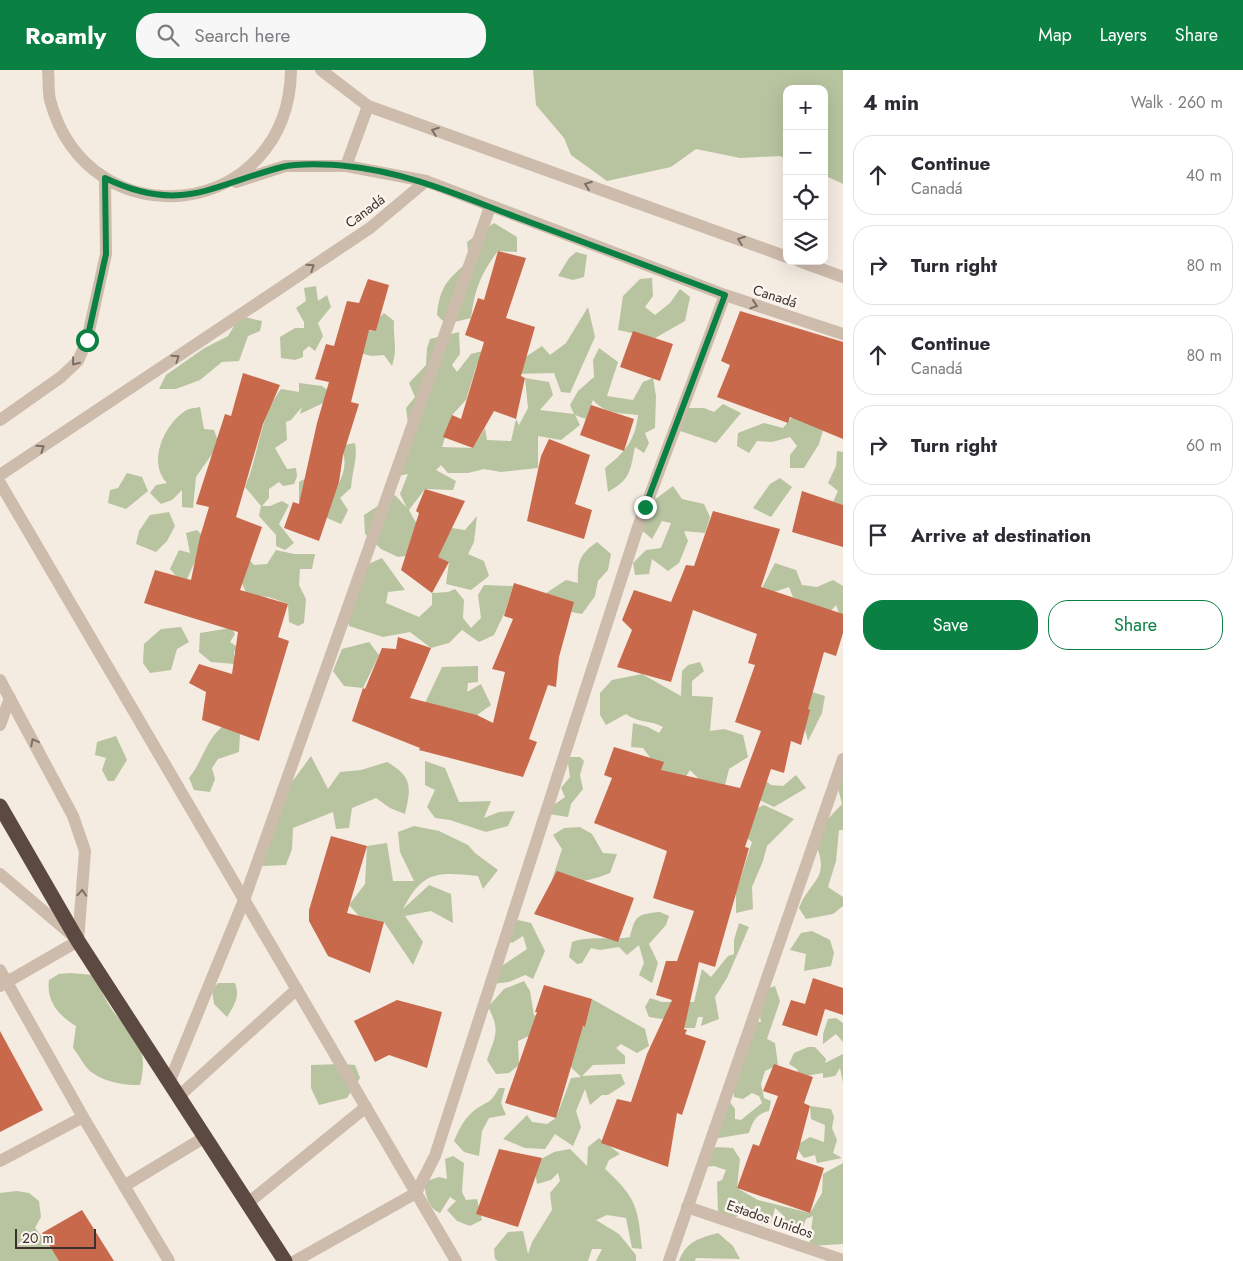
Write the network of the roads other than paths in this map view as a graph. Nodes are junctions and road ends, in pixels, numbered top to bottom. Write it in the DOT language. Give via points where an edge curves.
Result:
graph roads {
  1 [pos="48,70"];
  2 [pos="291,70"];
  3 [pos="321,70"];
  4 [pos="368,106"];
  5 [pos="346,166"];
  6 [pos="105,178"];
  7 [pos="426,182"];
  8 [pos="212,190"];
  9 [pos="490,207"];
  10 [pos="783,256"];
  11 [pos="810,265"];
  12 [pos="843,277"];
  13 [pos="725,295"];
  14 [pos="843,334"];
  15 [pos="0,420"];
  16 [pos="0,475"];
  17 [pos="0,483"];
  18 [pos="0,680"];
  19 [pos="10,698"];
  20 [pos="0,725"];
  21 [pos="843,759"];
  22 [pos="0,806"];
  23 [pos="0,874"];
  24 [pos="244,900"];
  25 [pos="78,941"];
  26 [pos="0,970"];
  27 [pos="3,984"];
  28 [pos="297,989"];
  29 [pos="170,1083"];
  30 [pos="178,1097"];
  31 [pos="366,1107"];
  32 [pos="83,1117"];
  33 [pos="205,1138"];
  34 [pos="0,1162"];
  35 [pos="124,1186"];
  36 [pos="416,1193"];
  37 [pos="248,1203"];
  38 [pos="687,1207"];
  39 [pos="843,1260"];
  40 [pos="169,1261"];
  41 [pos="285,1261"];
  42 [pos="296,1261"];
  43 [pos="456,1261"];
  44 [pos="669,1261"];
  1 -- 6 [label="street" via="50,99 60,130 79,157"];
  2 -- 8 [label="street" via="291,89 285,115 274,139 237,177"];
  3 -- 4 [label="street"];
  4 -- 5 [label="street"];
  10 -- 4 [label="street, one-way"];
  5 -- 7 [label="street"];
  5 -- 8 [label="street" via="285,166"];
  6 -- 8 [label="street" via="130,190 157,196 185,196"];
  6 -- 15 [label="street, one-way" via="106,254 87,340 78,361 61,377"];
  7 -- 9 [label="street, Canadá"];
  16 -- 7 [label="street, Canadá, one-way" via="370,228"];
  9 -- 13 [label="street, Canadá"];
  9 -- 24 [label="street"];
  11 -- 12 [label="street"];
  13 -- 14 [label="street, Canadá, one-way"];
  13 -- 36 [label="street" via="638,527 438,1147"];
  17 -- 24 [label="street"];
  18 -- 19 [label="street"];
  19 -- 20 [label="street"];
  25 -- 19 [label="street, one-way" via="85,851 73,816"];
  21 -- 38 [label="street"];
  22 -- 25 [label="highway"];
  23 -- 25 [label="street"];
  24 -- 28 [label="street"];
  24 -- 29 [label="street"];
  25 -- 27 [label="street"];
  25 -- 29 [label="highway"];
  26 -- 27 [label="street"];
  27 -- 32 [label="street"];
  28 -- 30 [label="street"];
  28 -- 31 [label="street"];
  29 -- 30 [label="highway"];
  30 -- 33 [label="highway"];
  31 -- 36 [label="street"];
  31 -- 37 [label="street"];
  32 -- 34 [label="street"];
  32 -- 35 [label="street"];
  33 -- 35 [label="street"];
  33 -- 37 [label="highway"];
  35 -- 40 [label="street"];
  36 -- 42 [label="street"];
  36 -- 43 [label="street"];
  37 -- 41 [label="highway"];
  38 -- 39 [label="street, Estados Unidos"];
  38 -- 44 [label="street"];
}
